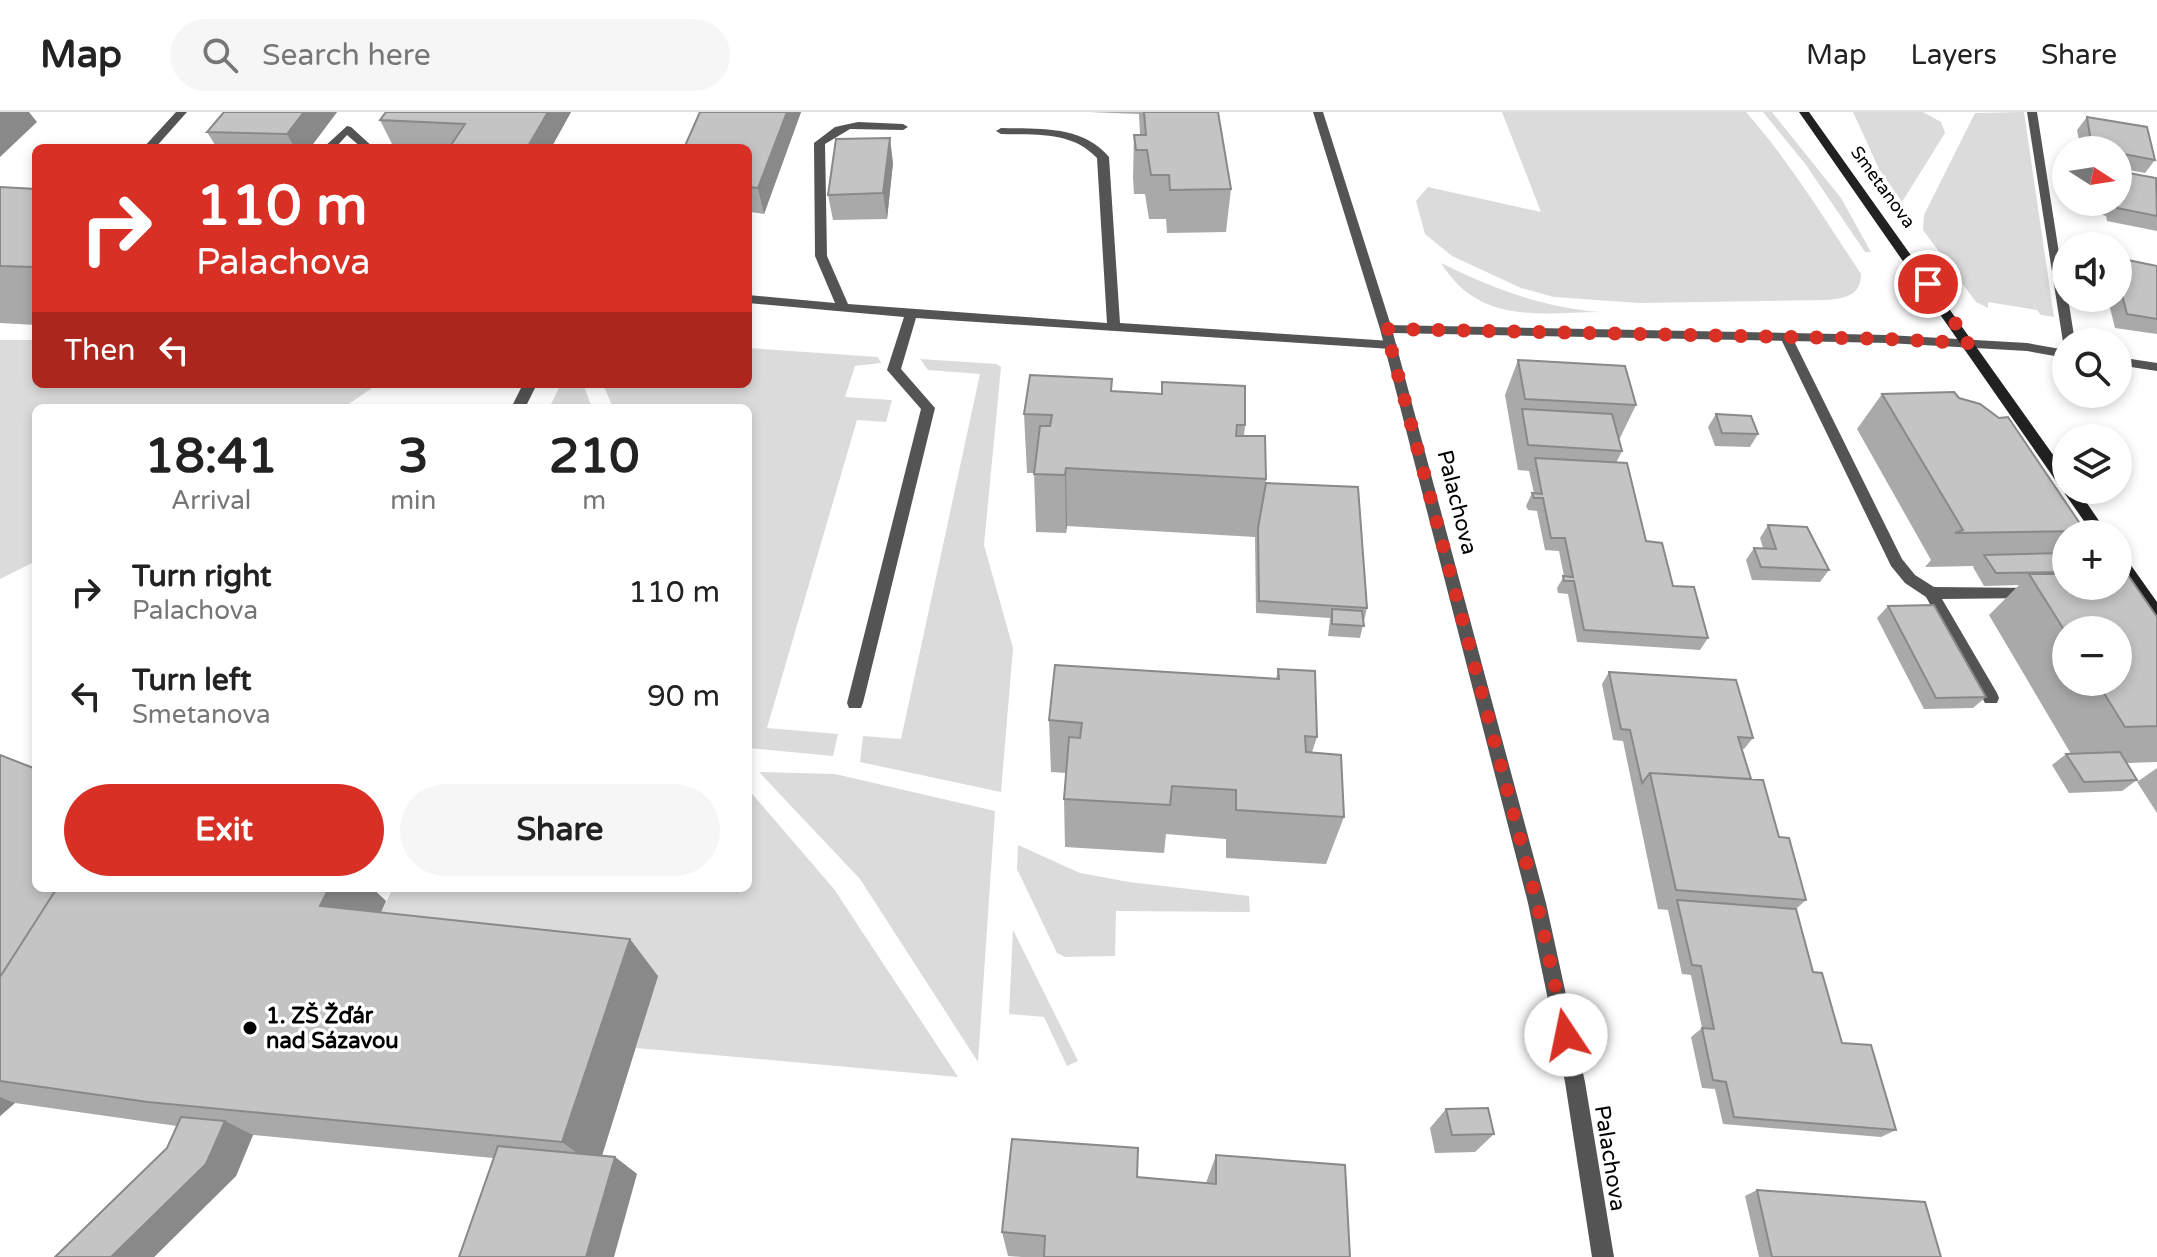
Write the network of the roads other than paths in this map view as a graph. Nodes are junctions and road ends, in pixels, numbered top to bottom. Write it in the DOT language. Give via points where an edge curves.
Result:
graph roads {
  1 [pos="182,112"];
  2 [pos="1318,112"];
  3 [pos="1804,112"];
  4 [pos="2032,112"];
  5 [pos="903,127"];
  6 [pos="1001,131"];
  7 [pos="153,144"];
  8 [pos="333,144"];
  9 [pos="364,144"];
  10 [pos="752,299"];
  11 [pos="843,308"];
  12 [pos="911,314"];
  13 [pos="1114,327"];
  14 [pos="2067,328"];
  15 [pos="1389,337"];
  16 [pos="1786,337"];
  17 [pos="1969,343"];
  18 [pos="2052,352"];
  19 [pos="2132,363"];
  20 [pos="2157,367"];
  21 [pos="2052,464"];
  22 [pos="2132,578"];
  23 [pos="2132,587"];
  24 [pos="2138,587"];
  25 [pos="2046,592"];
  26 [pos="1931,593"];
  27 [pos="2157,614"];
  28 [pos="1991,698"];
  29 [pos="855,703"];
  30 [pos="1603,1257"];
  1 -- 7 [label="street"];
  2 -- 15 [label="street, Palachova"];
  3 -- 17 [label="street, Smetanova"];
  4 -- 14 [label="street"];
  5 -- 11 [label="street" via="856,124 835,129 819,143 821,256"];
  6 -- 13 [label="street" via="1070,135 1092,143 1103,157"];
  8 -- 9 [label="street" via="347,129"];
  10 -- 11 [label="street"];
  11 -- 12 [label="street"];
  12 -- 13 [label="street"];
  12 -- 29 [label="street" via="894,370 928,408"];
  13 -- 15 [label="street"];
  15 -- 16 [label="street"];
  15 -- 30 [label="street, Palachova" via="1537,903 1575,1082"];
  16 -- 17 [label="street"];
  16 -- 26 [label="street" via="1896,562"];
  17 -- 18 [label="street"];
  17 -- 21 [label="street, Smetanova"];
  19 -- 20 [label="street"];
  22 -- 24 [label="street"];
  23 -- 24 [label="street"];
  24 -- 27 [label="street"];
  25 -- 26 [label="street"];
  26 -- 28 [label="street"];
}
